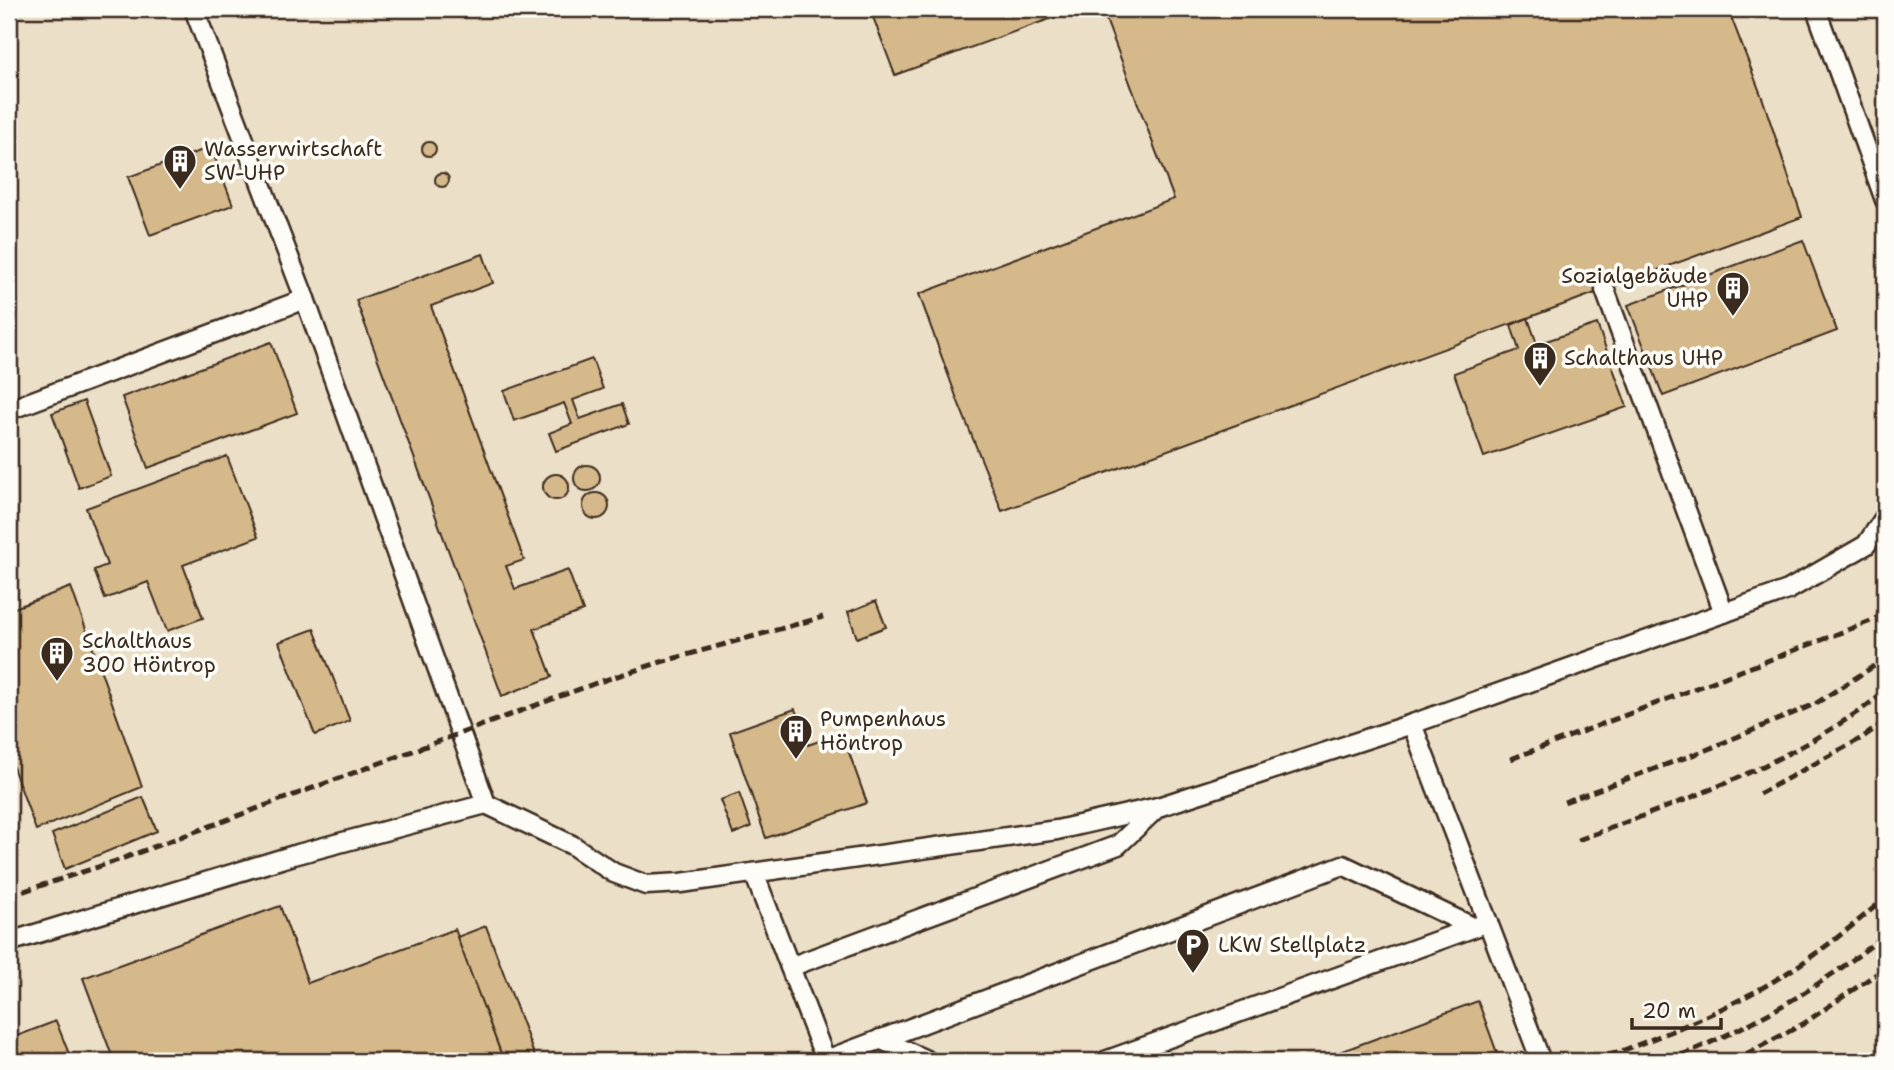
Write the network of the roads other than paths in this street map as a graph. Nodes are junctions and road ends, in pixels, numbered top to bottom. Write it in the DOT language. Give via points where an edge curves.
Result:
graph roads {
  1 [pos="194,9"];
  2 [pos="1816,9"];
  3 [pos="1885,200"];
  4 [pos="1605,290"];
  5 [pos="304,299"];
  6 [pos="9,410"];
  7 [pos="1885,517"];
  8 [pos="1724,613"];
  9 [pos="1412,724"];
  10 [pos="486,804"];
  11 [pos="1158,807"];
  12 [pos="754,873"];
  13 [pos="1481,925"];
  14 [pos="9,942"];
  15 [pos="790,967"];
  16 [pos="880,1039"];
  17 [pos="826,1061"];
  18 [pos="928,1061"];
  19 [pos="1105,1061"];
  20 [pos="1541,1061"];
  1 -- 5 [label="lane"];
  2 -- 3 [label="lane"];
  4 -- 8 [label="lane"];
  5 -- 6 [label="lane"];
  5 -- 10 [label="lane"];
  7 -- 8 [label="lane" via="1866,545 1788,590"];
  8 -- 9 [label="lane"];
  9 -- 11 [label="lane"];
  9 -- 13 [label="lane"];
  10 -- 12 [label="lane" via="572,845 614,873 646,885"];
  10 -- 14 [label="lane" via="294,855"];
  11 -- 12 [label="lane" via="1057,830"];
  11 -- 15 [label="lane" via="1118,845"];
  12 -- 15 [label="lane"];
  13 -- 16 [label="lane" via="1343,866"];
  13 -- 19 [label="lane"];
  13 -- 20 [label="lane"];
  15 -- 17 [label="lane"];
  16 -- 17 [label="lane"];
  16 -- 18 [label="lane"];
}
